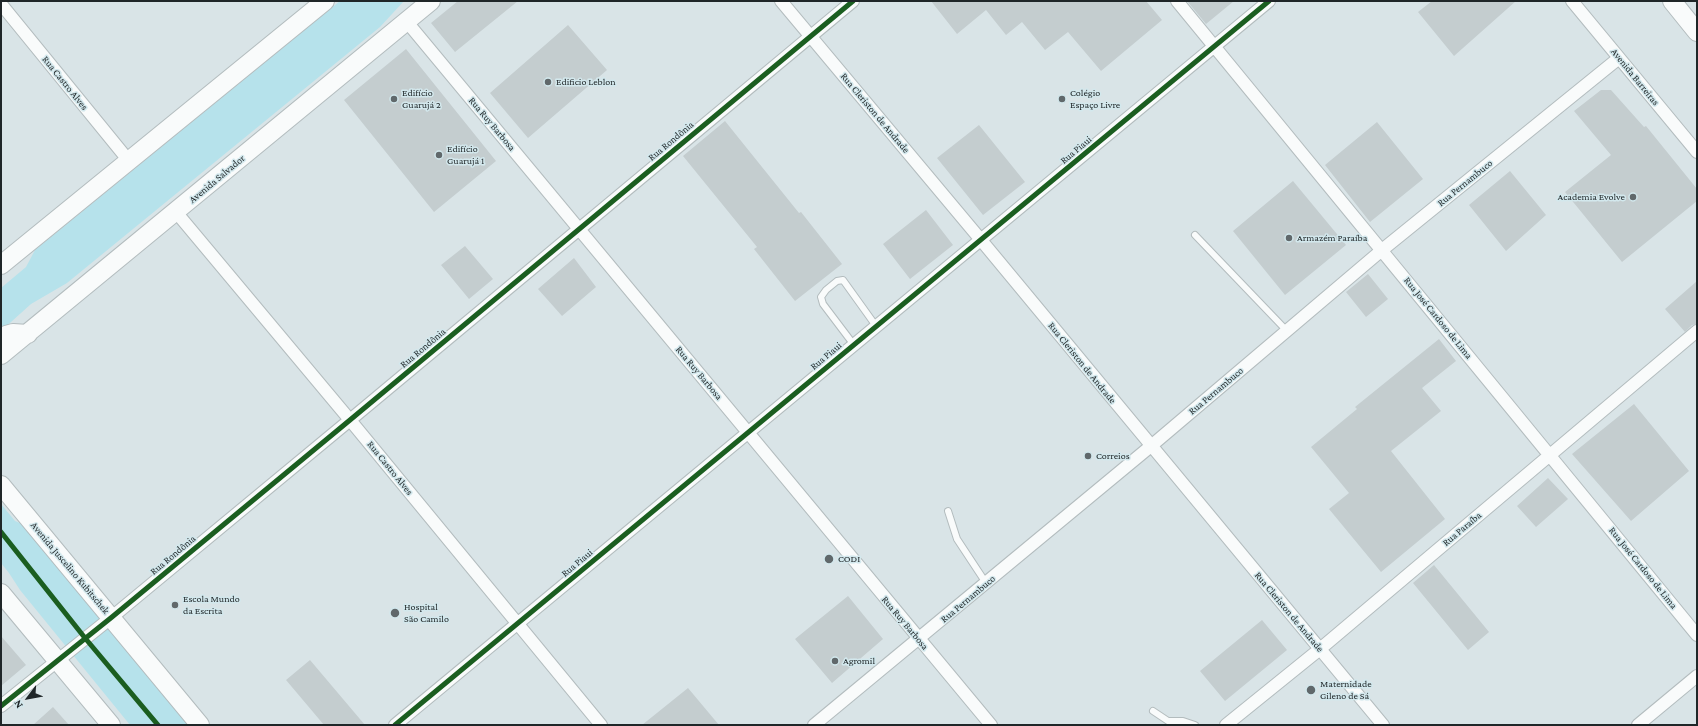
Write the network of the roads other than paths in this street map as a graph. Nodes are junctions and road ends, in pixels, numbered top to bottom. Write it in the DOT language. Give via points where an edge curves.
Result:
graph roads {
  1 [pos="325,1"];
  2 [pos="431,1"];
  3 [pos="782,1"];
  4 [pos="853,1"];
  5 [pos="1177,1"];
  6 [pos="1269,1"];
  7 [pos="1572,1"];
  8 [pos="1672,1"];
  9 [pos="1,4"];
  10 [pos="406,22"];
  11 [pos="1697,32"];
  12 [pos="810,36"];
  13 [pos="1215,46"];
  14 [pos="1620,58"];
  15 [pos="1697,152"];
  16 [pos="129,161"];
  17 [pos="176,212"];
  18 [pos="580,230"];
  19 [pos="1195,235"];
  20 [pos="982,240"];
  21 [pos="1382,250"];
  22 [pos="1,265"];
  23 [pos="876,326"];
  24 [pos="1287,331"];
  25 [pos="1697,331"];
  26 [pos="28,334"];
  27 [pos="1,339"];
  28 [pos="854,345"];
  29 [pos="1,355"];
  30 [pos="350,420"];
  31 [pos="748,432"];
  32 [pos="1151,446"];
  33 [pos="1550,455"];
  34 [pos="1,485"];
  35 [pos="1,499"];
  36 [pos="948,512"];
  37 [pos="30,520"];
  38 [pos="986,583"];
  39 [pos="1,593"];
  40 [pos="112,617"];
  41 [pos="518,624"];
  42 [pos="1697,635"];
  43 [pos="919,639"];
  44 [pos="1320,649"];
  45 [pos="57,660"];
  46 [pos="1697,676"];
  47 [pos="1,706"];
  48 [pos="1154,711"];
  49 [pos="1169,723"];
  50 [pos="111,725"];
  51 [pos="200,725"];
  52 [pos="395,725"];
  53 [pos="601,725"];
  54 [pos="814,725"];
  55 [pos="990,725"];
  56 [pos="1195,725"];
  57 [pos="1226,725"];
  58 [pos="1383,725"];
  59 [pos="1638,725"];
  1 -- 16 [label="main road"];
  2 -- 10 [label="main road, Avenida Salvador"];
  3 -- 12 [label="street, Rua Cleriston de Andrade"];
  4 -- 12 [label="street, Rua Rondônia"];
  5 -- 13 [label="street, Rua José Cardoso de Lima"];
  6 -- 13 [label="street, Rua Piaui"];
  7 -- 14 [label="street, Avenida Barreiras"];
  8 -- 11 [label="main road"];
  9 -- 16 [label="street, Rua Castro Alves"];
  10 -- 17 [label="main road, Avenida Salvador"];
  10 -- 18 [label="street, Rua Ruy Barbosa"];
  12 -- 18 [label="street, Rua Rondônia"];
  12 -- 20 [label="street, Rua Cleriston de Andrade"];
  13 -- 20 [label="street, Rua Piaui"];
  13 -- 21 [label="street, Rua José Cardoso de Lima"];
  14 -- 15 [label="street, Avenida Barreiras"];
  14 -- 21 [label="street, Rua Pernambuco"];
  16 -- 22 [label="main road"];
  17 -- 26 [label="main road, Avenida Salvador"];
  17 -- 30 [label="street, Rua Castro Alves"];
  18 -- 30 [label="street, Rua Rondônia"];
  18 -- 31 [label="street, Rua Ruy Barbosa"];
  19 -- 24 [label="lane"];
  20 -- 23 [label="street, Rua Piaui"];
  20 -- 32 [label="street, Rua Cleriston de Andrade"];
  21 -- 24 [label="street, Rua Pernambuco"];
  21 -- 33 [label="street, Rua José Cardoso de Lima"];
  23 -- 28 [label="street, Rua Piaui"];
  23 -- 28 [label="lane" via="843,280 837,281 826,290 821,297 823,304"];
  24 -- 32 [label="street, Rua Pernambuco"];
  25 -- 33 [label="street, Rua Paraíba"];
  26 -- 27 [label="main road" via="13,333"];
  26 -- 29 [label="main road, Avenida Salvador"];
  28 -- 31 [label="street, Rua Piaui"];
  30 -- 40 [label="street, Rua Rondônia"];
  30 -- 41 [label="street, Rua Castro Alves"];
  31 -- 41 [label="street, Rua Piaui"];
  31 -- 43 [label="street, Rua Ruy Barbosa"];
  32 -- 38 [label="street, Rua Pernambuco"];
  32 -- 44 [label="street, Rua Cleriston de Andrade"];
  33 -- 42 [label="street, Rua José Cardoso de Lima"];
  33 -- 44 [label="street, Rua Paraíba"];
  34 -- 37 [label="main road, Avenida Juscelino Kubitschek"];
  35 -- 37 [label="main road" via="19,518"];
  36 -- 38 [label="lane" via="957,539"];
  37 -- 40 [label="main road, Avenida Juscelino Kubitschek"];
  38 -- 43 [label="street, Rua Pernambuco"];
  39 -- 45 [label="main road"];
  40 -- 45 [label="street, Rua Rondônia"];
  40 -- 51 [label="main road, Avenida Juscelino Kubitschek"];
  41 -- 52 [label="street, Rua Piaui"];
  41 -- 53 [label="street, Rua Castro Alves"];
  43 -- 54 [label="street, Rua Pernambuco"];
  43 -- 55 [label="street, Rua Ruy Barbosa"];
  44 -- 57 [label="street, Rua Paraíba"];
  44 -- 58 [label="street, Rua Cleriston de Andrade"];
  45 -- 47 [label="street, Rua Rondônia"];
  45 -- 50 [label="main road"];
  46 -- 59 [label="street"];
  48 -- 49 [label="lane"];
  49 -- 56 [label="lane" via="1183,721"];
}
